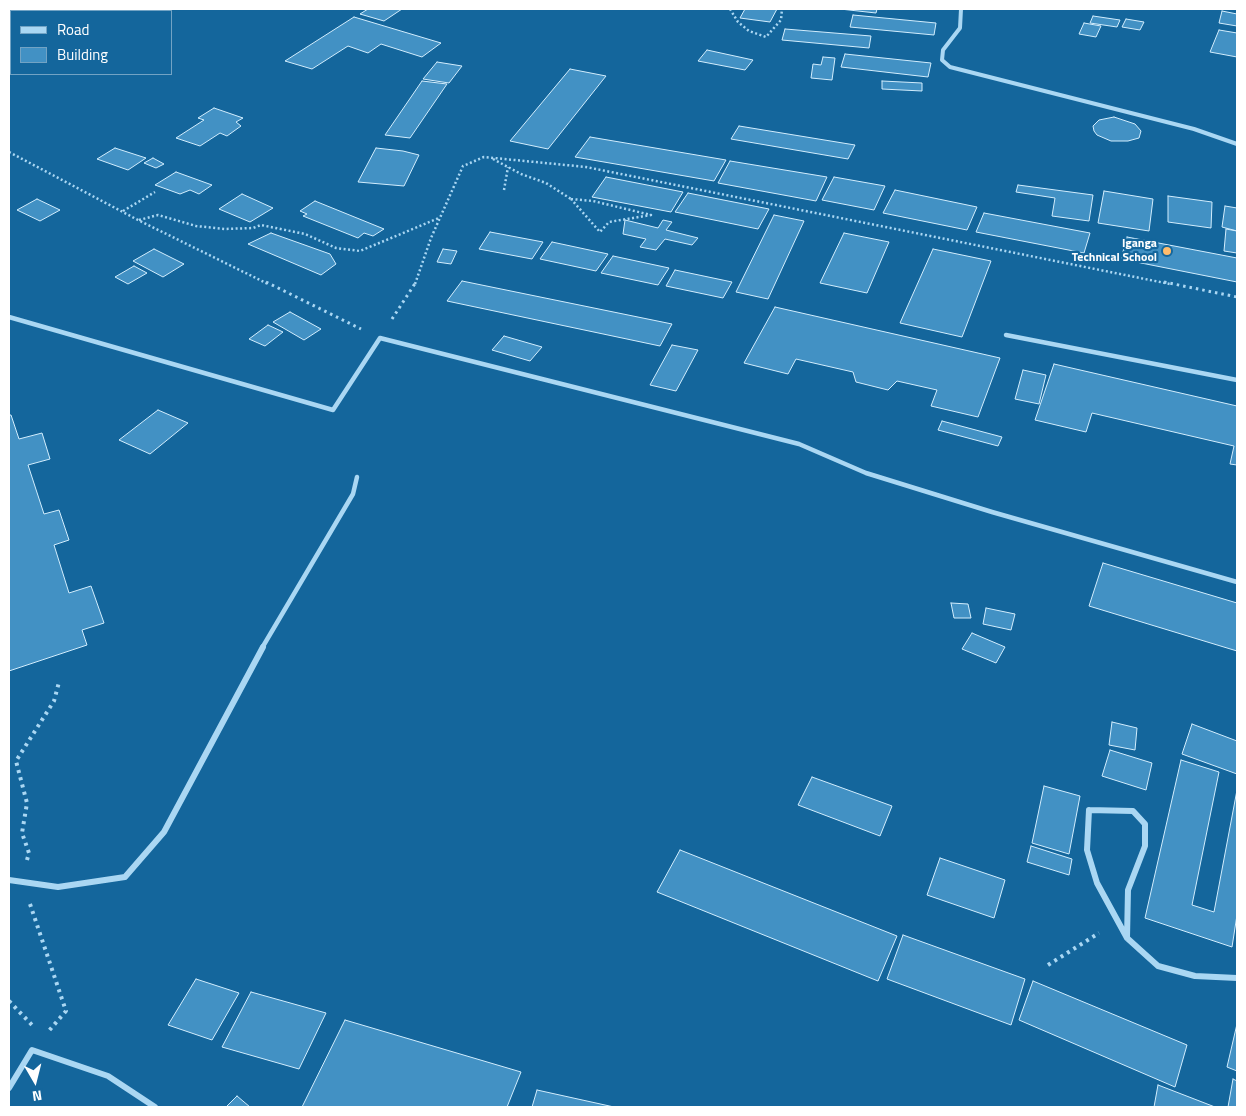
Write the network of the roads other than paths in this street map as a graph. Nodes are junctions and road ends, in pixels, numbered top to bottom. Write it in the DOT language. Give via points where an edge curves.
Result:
graph roads {
  1 [pos="961,9"];
  2 [pos="1237,144"];
  3 [pos="9,317"];
  4 [pos="1006,335"];
  5 [pos="1237,380"];
  6 [pos="357,477"];
  7 [pos="1237,582"];
  8 [pos="9,880"];
  9 [pos="1127,938"];
  10 [pos="1237,978"];
  11 [pos="9,1088"];
  12 [pos="155,1107"];
  1 -- 2 [label="street" via="960,28 943,50 942,60 950,67 1184,127"];
  3 -- 7 [label="street" via="333,410 380,338 798,444 866,473"];
  4 -- 5 [label="street"];
  6 -- 8 [label="street" via="353,494 250,668 164,832 125,877 58,887"];
  9 -- 9 [label="street" via="1097,883 1087,850 1088,810 1133,811 1145,824 1145,846 1128,890"];
  9 -- 10 [label="street" via="1158,966 1195,976"];
  11 -- 12 [label="street" via="32,1050 108,1076"];
}
